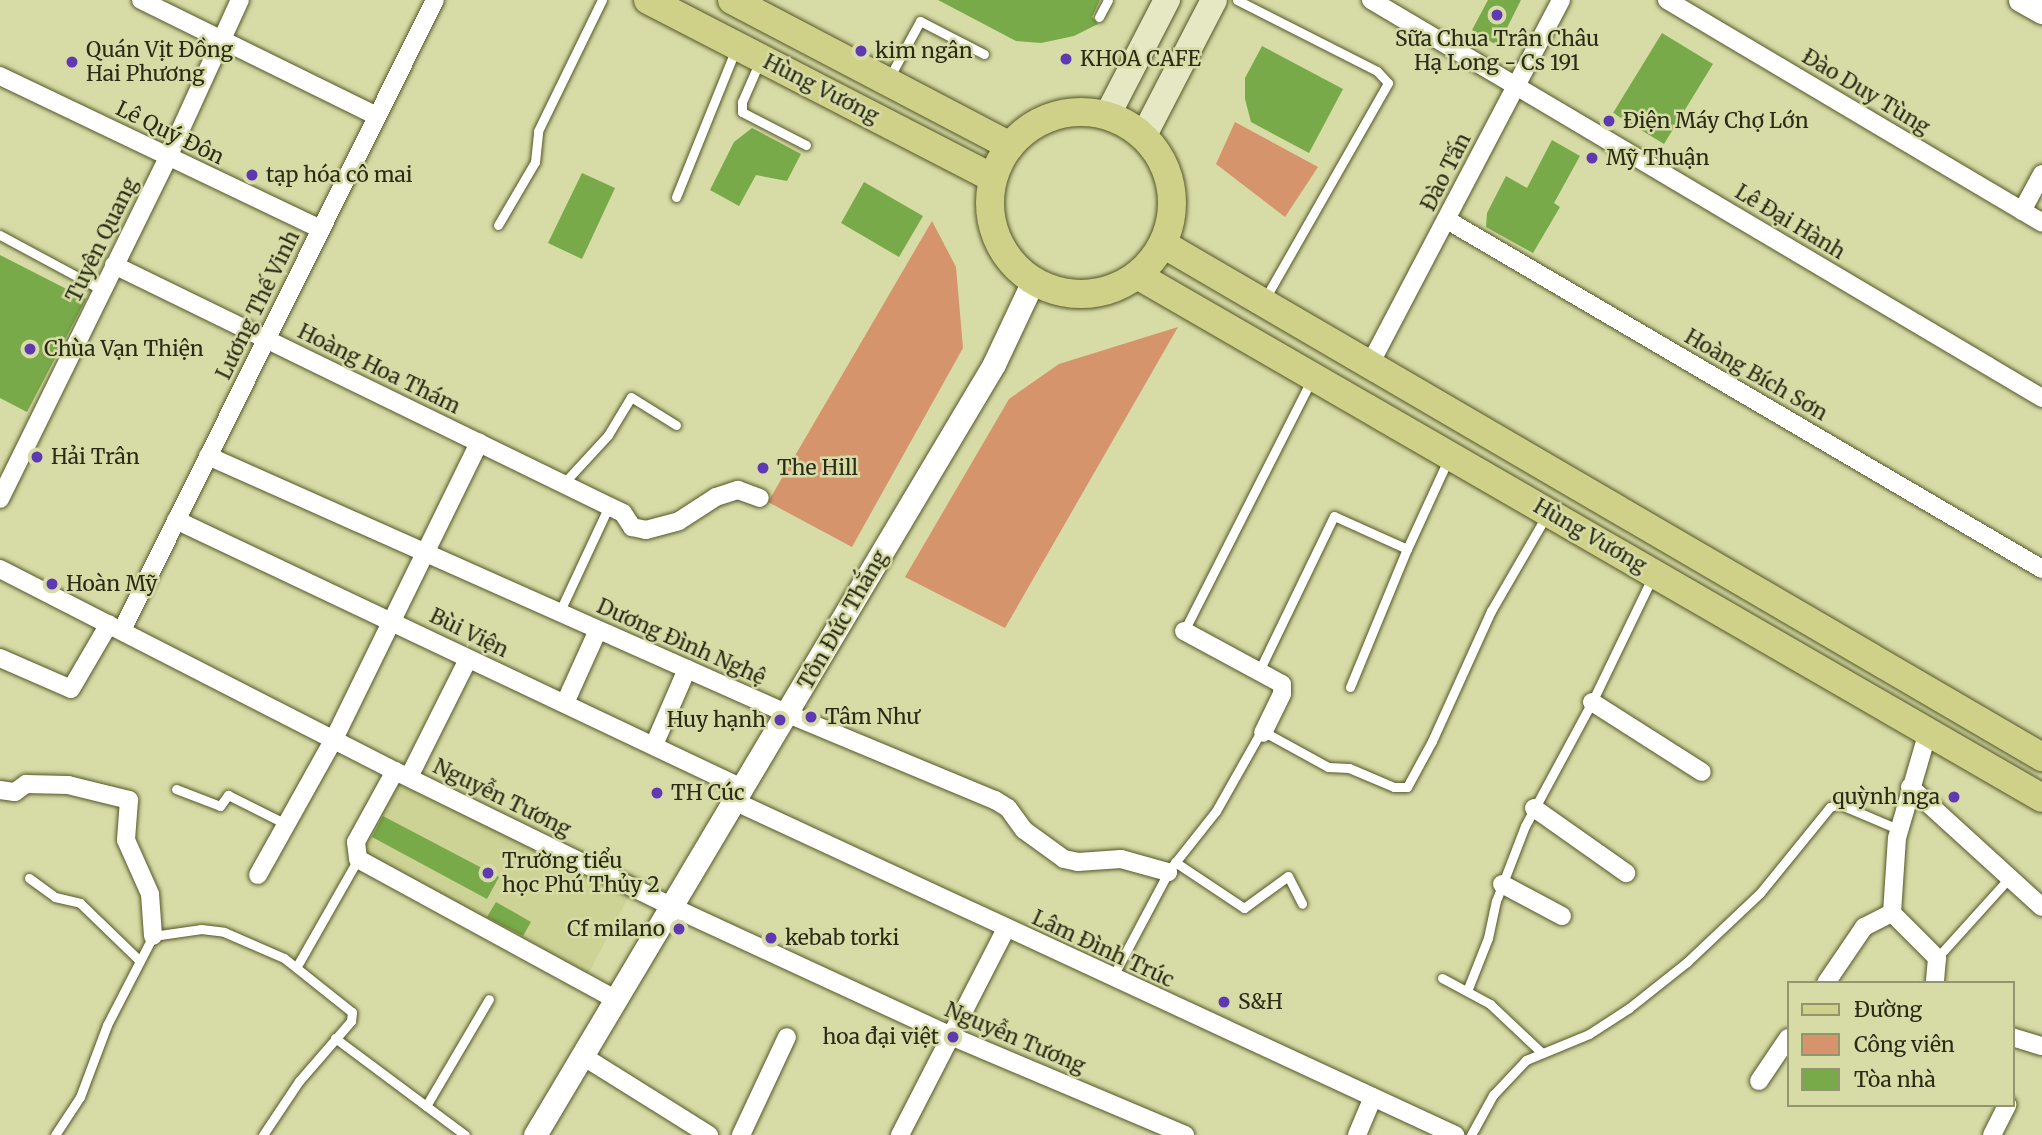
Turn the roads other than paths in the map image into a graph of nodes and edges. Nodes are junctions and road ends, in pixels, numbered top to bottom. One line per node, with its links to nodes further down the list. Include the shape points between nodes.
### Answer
1 (141, 0): 17 (street)
2 (240, 0): 17 (street, Tuyên Quang)
3 (435, 0): 23 (street, Lương Thế Vinh)
4 (602, 0): 35 (lane, via 538,131 535,162)
5 (648, 0): 18 (main road, Hùng Vương)
6 (732, 0): 21 (main road, Hùng Vương)
7 (1108, 0): 16 (lane)
8 (1167, 0): 24 (main road)
9 (1214, 0): 25 (main road)
10 (1237, 0): 43 (lane, via 1377,71 1388,83)
11 (1371, 0): 22 (street, Lê Đại Hành)
12 (1561, 0): 22 (street, Đào Tấn)
13 (1667, 0): 32 (street, Đào Duy Tùng)
14 (2020, 0): 15 (street)
15 (2042, 12)
16 (1099, 17)
17 (221, 42): 23 (street); 28 (street, Tuyên Quang)
18 (749, 52): 26 (lane, via 742,112); 30 (main road, Hùng Vương); 31 (lane)
19 (984, 54): 21 (lane, via 920,21)
20 (0, 76): 28 (street, Lê Quý Đôn)
21 (887, 81): 27 (main road, Hùng Vương)
22 (1515, 86): 33 (street, Đào Tấn); 47 (street, Lê Đại Hành)
23 (377, 116): 36 (street, Lương Thế Vinh)
24 (1107, 116): 25 (main road); 27 (main road, via 1080,112 1054,116 1030,128)
25 (1143, 137): 38 (main road, via 1168,176 1171,222)
26 (806, 145)
27 (1010, 146): 30 (main road)
28 (168, 157): 36 (street, Lê Quý Đôn); 39 (street, Tuyên Quang)
29 (2042, 174): 32 (street)
30 (993, 178): 41 (main road, via 990,207 996,236 1011,261)
31 (676, 197)
32 (2022, 211): 34 (street, Đào Duy Tùng)
33 (1447, 220): 45 (street, Đào Tấn); 62 (street, Hoàng Bích Sơn)
34 (2042, 223)
35 (498, 225)
36 (321, 229): 44 (street, Lương Thế Vinh)
37 (0, 235): 42 (lane)
38 (1163, 244): 40 (main road); 43 (main road, Hùng Vương)
39 (114, 265): 42 (street, Tuyên Quang); 44 (street, Hoàng Hoa Thám)
40 (1138, 275): 41 (main road, via 1113,289 1086,295); 46 (main road, Hùng Vương)
41 (1033, 281): 76 (street, Tôn Đức Thắng, via 994,365)
42 (102, 290): 54 (street, Tuyên Quang)
43 (1264, 302): 45 (main road, Hùng Vương)
44 (266, 339): 49 (street, Hoàng Hoa Thám); 50 (street, Lương Thế Vinh)
45 (1370, 364): 58 (main road, Hùng Vương)
46 (1314, 377): 51 (main road, Hùng Vương); 68 (lane)
47 (2042, 398)
48 (676, 425): 52 (lane, via 631,397 608,435)
49 (479, 443): 52 (street, Hoàng Hoa Thám); 60 (street)
50 (208, 456): 57 (street, Lương Thế Vinh); 60 (street, Dương Đình Nghệ)
51 (1450, 456): 56 (main road, Hùng Vương); 59 (lane)
52 (563, 484): 55 (street, Hoàng Hoa Thám)
53 (760, 498): 55 (street, Hoàng Hoa Thám, via 738,490 716,497 678,521 646,530 632,527)
54 (0, 499)
55 (616, 509): 64 (lane)
56 (1549, 513): 63 (main road, Hùng Vương); 78 (lane, via 1491,611 1407,787 1328,766)
57 (176, 520): 65 (street, Bùi Viện); 66 (street, Lương Thế Vinh)
58 (1673, 540): 63 (main road); 81 (main road, Hùng Vương)
59 (1407, 549): 72 (lane, via 1334,516); 73 (lane)
60 (426, 555): 64 (street, Dương Đình Nghệ); 65 (street)
61 (0, 569): 66 (street, Nguyễn Tương)
62 (2042, 569)
63 (1655, 573): 74 (lane); 77 (main road, Hùng Vương)
64 (559, 613): 67 (street, Dương Đình Nghệ)
65 (392, 621): 70 (street, Bùi Viện); 79 (street)
66 (115, 627): 69 (street, Lương Thế Vinh, via 71,689); 79 (street, Nguyễn Tương)
67 (598, 630): 71 (street, Dương Đình Nghệ); 75 (street)
68 (1184, 631): 72 (street)
69 (0, 658)
70 (468, 659): 75 (street, Bùi Viện); 83 (street)
71 (687, 669): 76 (street, Dương Đình Nghệ); 80 (street)
72 (1259, 671): 78 (street, via 1284,688)
73 (1350, 687)
74 (1592, 702): 82 (street); 89 (lane)
75 (565, 704): 80 (street, Bùi Viện)
76 (788, 714): 87 (street, Tôn Đức Thắng); 93 (street, Dương Đình Nghệ, via 995,800 1008,808 1024,830 1064,859 1121,859)
77 (1928, 731): 84 (street); 88 (main road, Hùng Vương)
78 (1263, 733): 93 (lane, via 1216,811)
79 (334, 738): 83 (street, Nguyễn Tương); 90 (street)
80 (654, 745): 87 (street, Bùi Viện)
81 (2042, 757)
82 (1702, 772)
83 (402, 774): 92 (street, via 356,842); 100 (street, Nguyễn Tương)
84 (1910, 787): 91 (street); 96 (street)
85 (176, 789): 90 (lane, via 219,806 228,795)
86 (0, 790): 105 (street, via 15,792 26,784 68,785 129,800 126,840 150,894)
87 (738, 794): 100 (street, Tôn Đức Thắng); 104 (street, Lâm Đình Trúc)
88 (2042, 798)
89 (1534, 808): 94 (street); 98 (lane)
90 (286, 824): 95 (street)
91 (1900, 830): 102 (street); 122 (lane, via 1834,804 1760,893 1687,962 1589,1034)
92 (358, 859): 108 (lane); 115 (street)
93 (1171, 867): 99 (lane, via 1244,908 1288,876); 109 (lane)
94 (1626, 873)
95 (258, 875)
96 (2010, 877): 101 (street); 106 (lane)
97 (30, 878): 107 (lane, via 55,897 80,903)
98 (1502, 884): 103 (street); 113 (lane)
99 (1302, 904)
100 (670, 906): 115 (street, Tôn Đức Thắng); 117 (street, Nguyễn Tương)
101 (2042, 907)
102 (1892, 913): 106 (street); 111 (street, via 1864,927)
103 (1562, 916)
104 (1006, 929): 109 (street, Lâm Đình Trúc); 117 (street)
105 (153, 936): 107 (lane); 108 (lane, via 213,930)
106 (1937, 958): 112 (street)
107 (140, 961): 128 (lane, via 107,1025 80,1097)
108 (297, 966): 118 (lane, via 352,1012 351,1021)
109 (1112, 978): 125 (street, Lâm Đình Trúc)
110 (1442, 978): 113 (lane)
111 (1827, 981)
112 (1935, 981)
113 (1467, 991): 122 (lane, via 1490,1004)
114 (489, 999): 126 (lane)
115 (615, 999): 123 (street, Tôn Đức Thắng)
116 (787, 1037): 133 (street)
117 (953, 1037): 134 (street); 135 (street, Nguyễn Tương)
118 (335, 1038): 126 (lane); 129 (lane)
119 (2014, 1038): 121 (street)
120 (1786, 1041): 124 (street)
121 (2042, 1046)
122 (1542, 1053): 138 (lane, via 1526,1059 1509,1075)
123 (581, 1055): 131 (street, Tôn Đức Thắng); 132 (street)
124 (1759, 1081)
125 (1373, 1097): 136 (street); 137 (street, Lâm Đình Trúc)
126 (426, 1105): 130 (lane)
127 (2006, 1107): 139 (street)
128 (55, 1135)
129 (263, 1135)
130 (465, 1135)
131 (534, 1135)
132 (709, 1135)
133 (741, 1135)
134 (900, 1135)
135 (1185, 1135)
136 (1357, 1135)
137 (1455, 1135)
138 (1471, 1135)
139 (1992, 1135)

